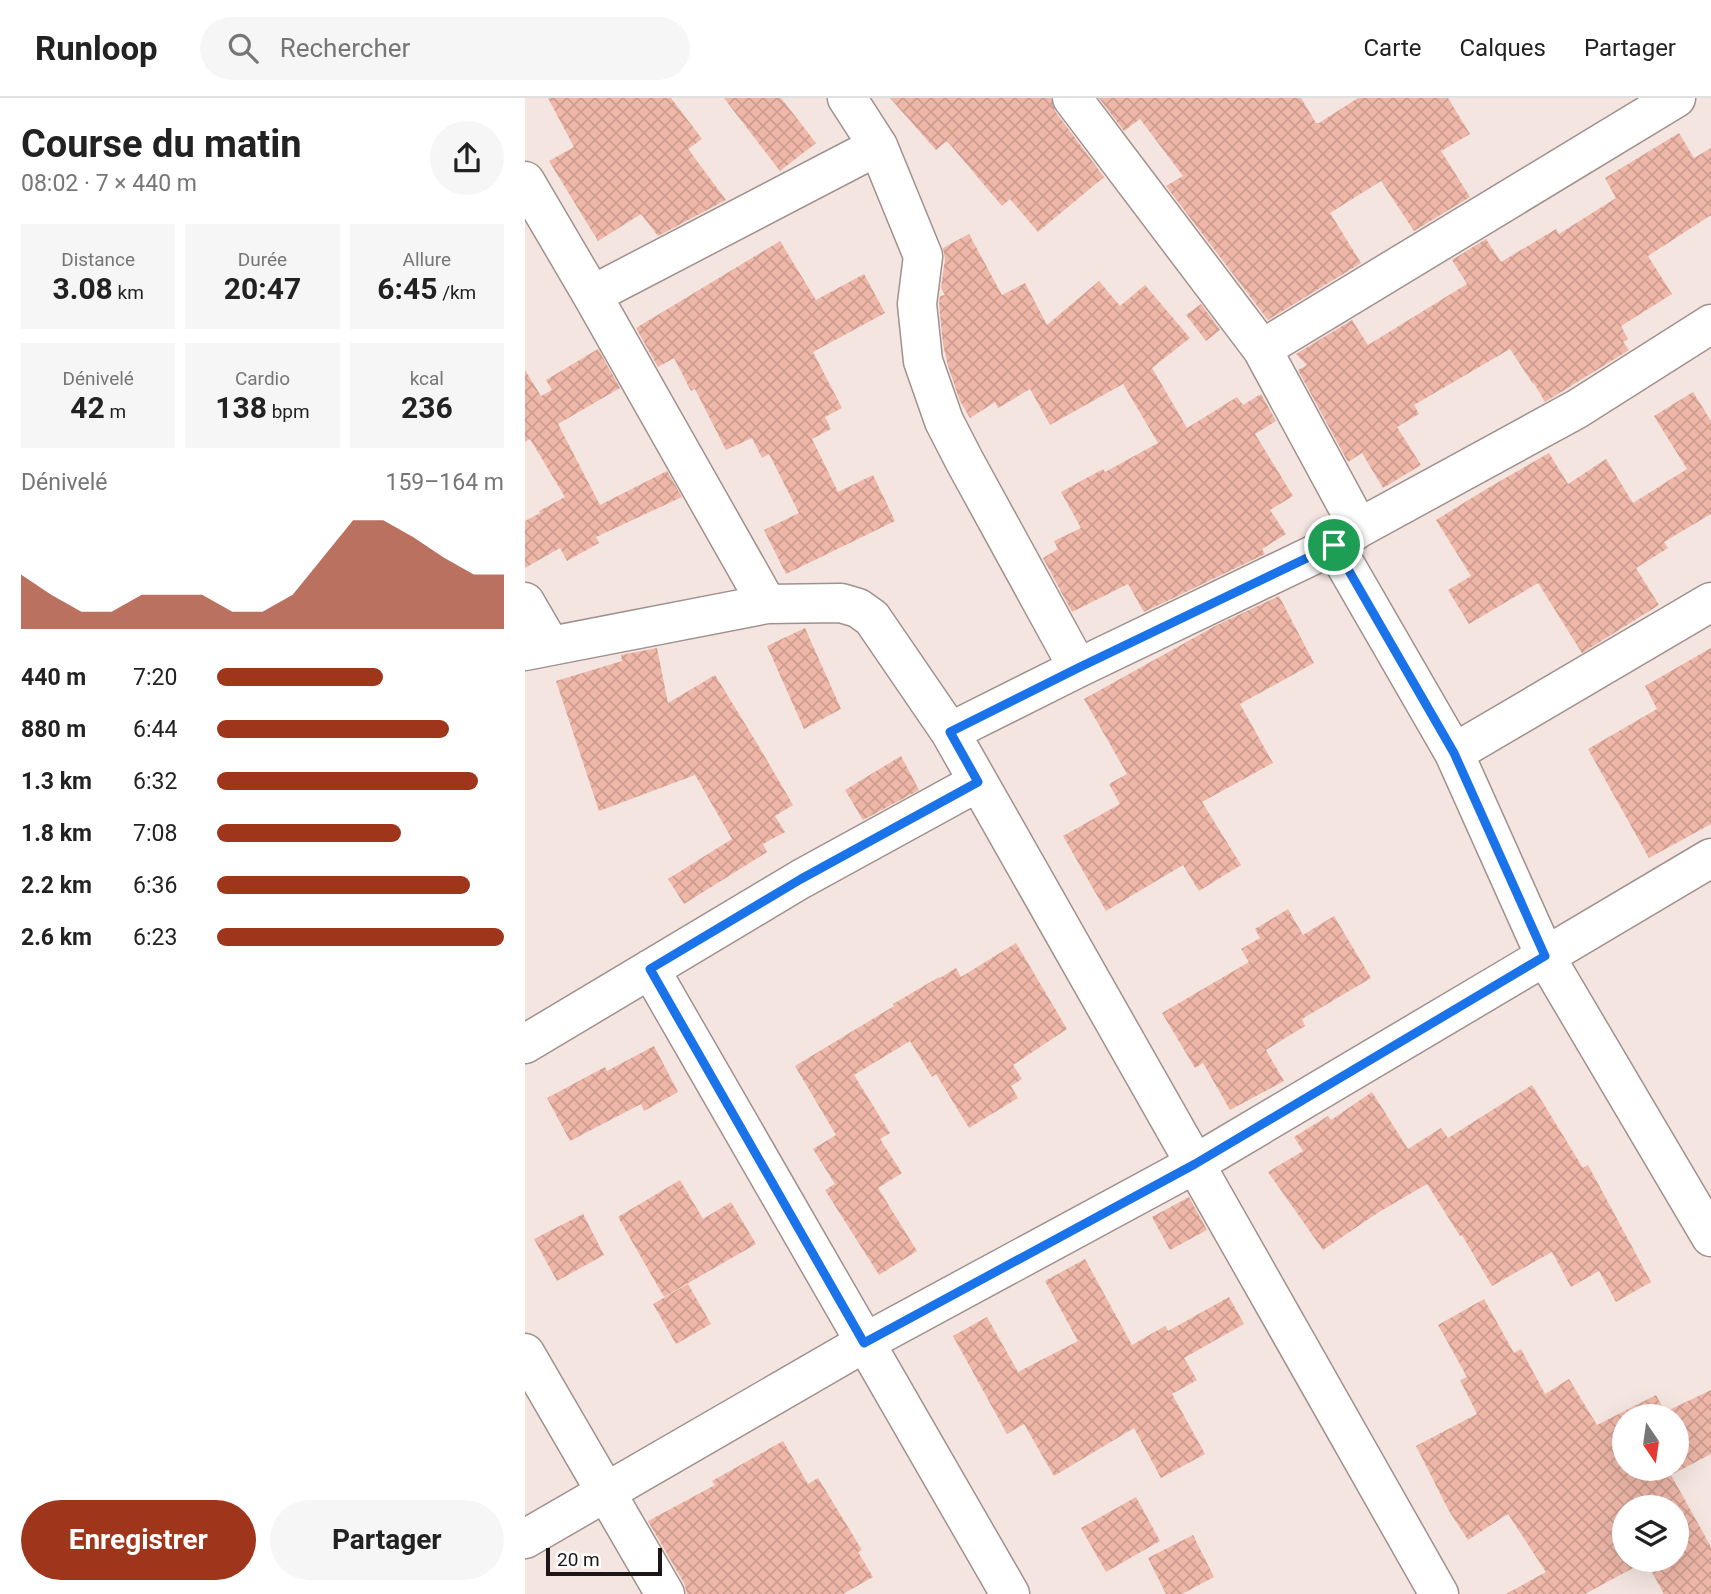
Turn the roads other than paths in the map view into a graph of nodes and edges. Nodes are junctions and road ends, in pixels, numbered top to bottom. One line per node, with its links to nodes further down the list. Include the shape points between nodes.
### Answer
1 (847, 98): 4 (street)
2 (1072, 98): 8 (street)
3 (1676, 98): 8 (street)
4 (878, 146): 6 (street); 14 (street, via 923,256 917,304 923,361 944,421)
5 (525, 181): 6 (street)
6 (592, 295): 12 (street)
7 (1711, 324): 9 (street, via 1577,409)
8 (1262, 349): 9 (street)
9 (1346, 537): 14 (street); 16 (street)
10 (525, 602): 13 (street)
11 (1711, 602): 16 (street)
12 (767, 604): 13 (street); 15 (street, via 841,603 858,608 872,618)
13 (537, 648)
14 (1078, 668): 15 (street)
15 (950, 732): 17 (street)
16 (1454, 753): 19 (street)
17 (978, 782): 20 (street); 22 (street)
18 (1711, 858): 19 (street)
19 (1545, 956): 22 (street); 23 (street)
20 (650, 969): 21 (street); 24 (street)
21 (525, 1044)
22 (1195, 1164): 24 (street); 30 (street)
23 (1707, 1219)
24 (864, 1343): 26 (street); 29 (street)
25 (525, 1353): 26 (street)
26 (606, 1493): 27 (street); 28 (street)
27 (525, 1539)
28 (666, 1594)
29 (1010, 1594)
30 (1439, 1594)

